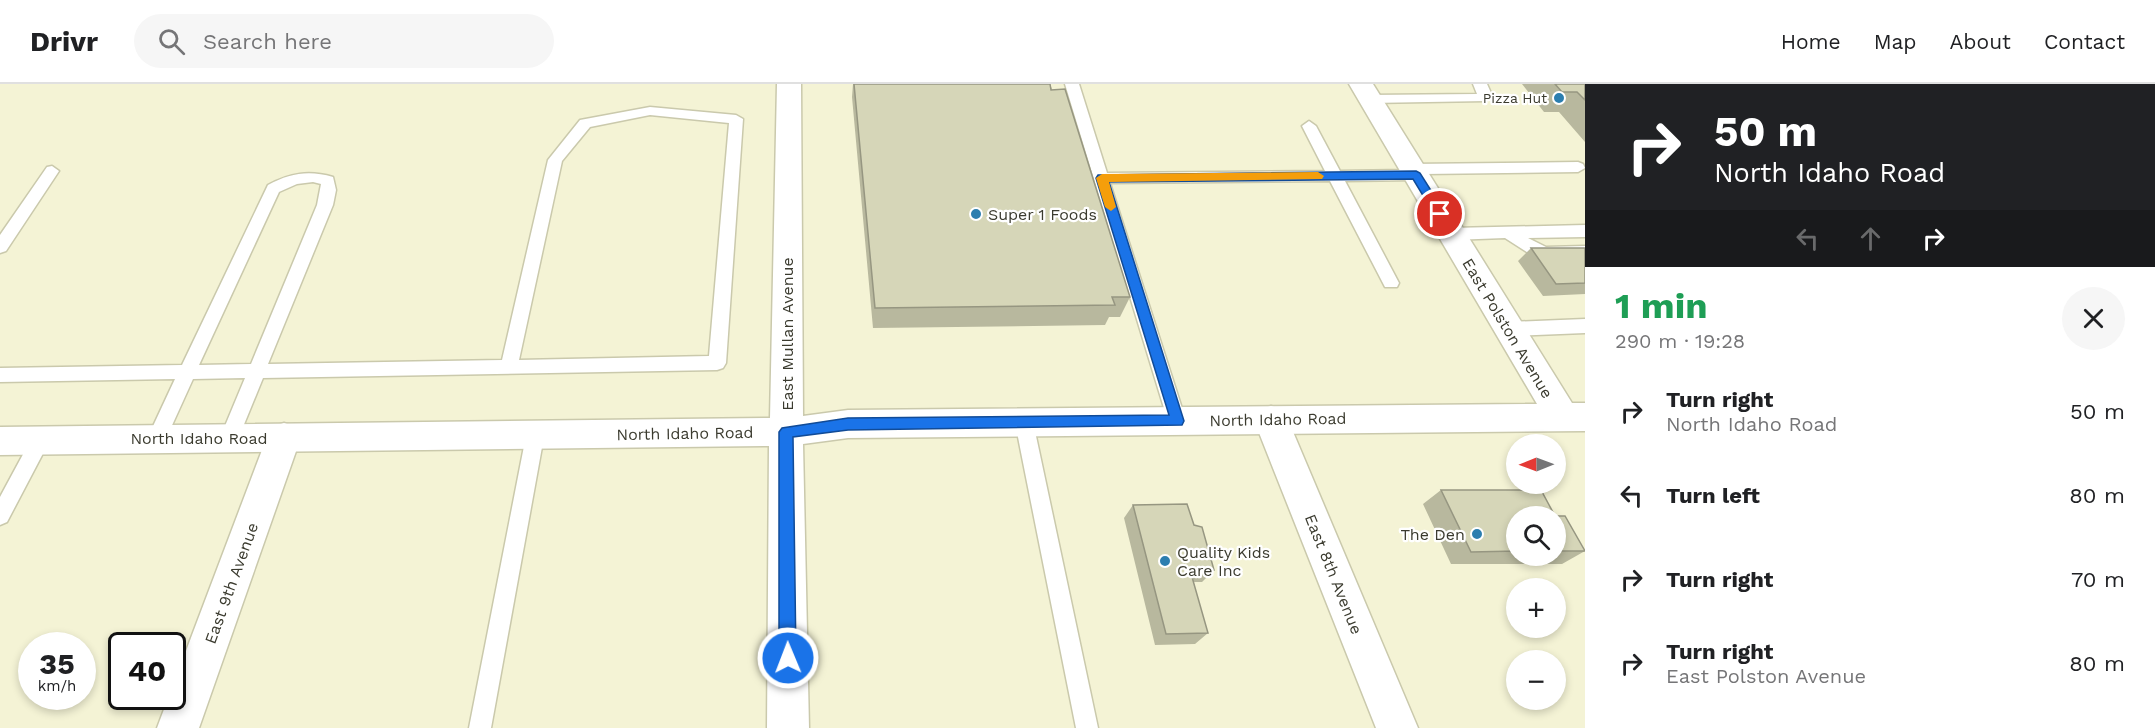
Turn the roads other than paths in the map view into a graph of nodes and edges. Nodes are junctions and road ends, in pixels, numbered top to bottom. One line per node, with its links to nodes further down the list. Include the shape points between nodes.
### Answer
1 (789, 84): 27 (main road, East Mullan Avenue)
2 (1072, 84): 10 (lane)
3 (1480, 84): 4 (lane, via 1484,93 1481,98)
4 (1365, 91): 8 (main road, East Polston Avenue)
5 (1309, 126): 9 (lane)
6 (1578, 167): 8 (lane)
7 (52, 171): 14 (lane)
8 (1414, 172): 9 (lane); 13 (main road, East Polston Avenue)
9 (1336, 176): 10 (lane); 16 (lane)
10 (1102, 178): 25 (lane)
11 (1585, 231): 12 (lane)
12 (1507, 233): 13 (lane); 15 (lane, via 1546,253)
13 (1452, 234): 18 (main road, East Polston Avenue)
14 (0, 247)
15 (1585, 252)
16 (1391, 282)
17 (1585, 326): 18 (lane)
18 (1509, 328): 23 (main road, East Polston Avenue)
19 (509, 367): 19 (lane, via 717,363 736,119 650,111 585,123 555,160); 20 (lane)
20 (257, 371): 21 (lane); 21 (lane, via 325,205 328,181 318,177 287,180 273,189); 31 (lane)
21 (187, 372): 22 (lane); 29 (lane)
22 (0, 375)
23 (1578, 419): 24 (main road, North Idaho Road)
24 (1271, 420): 25 (main road, North Idaho Road); 39 (main road, East 8th Avenue)
25 (1177, 421): 26 (main road, North Idaho Road)
26 (1024, 422): 27 (main road, North Idaho Road, via 848,424); 38 (lane)
27 (786, 432): 28 (main road, North Idaho Road); 37 (main road, East Mullan Avenue)
28 (536, 436): 30 (main road, North Idaho Road); 36 (lane)
29 (157, 437): 31 (main road, North Idaho Road); 32 (main road, North Idaho Road)
30 (284, 437): 31 (main road, North Idaho Road); 35 (main road, East 9th Avenue)
31 (230, 438)
32 (41, 440): 33 (main road, North Idaho Road); 34 (lane)
33 (0, 441)
34 (0, 516)
35 (178, 728)
36 (480, 728)
37 (788, 728)
38 (1087, 728)
39 (1397, 728)

